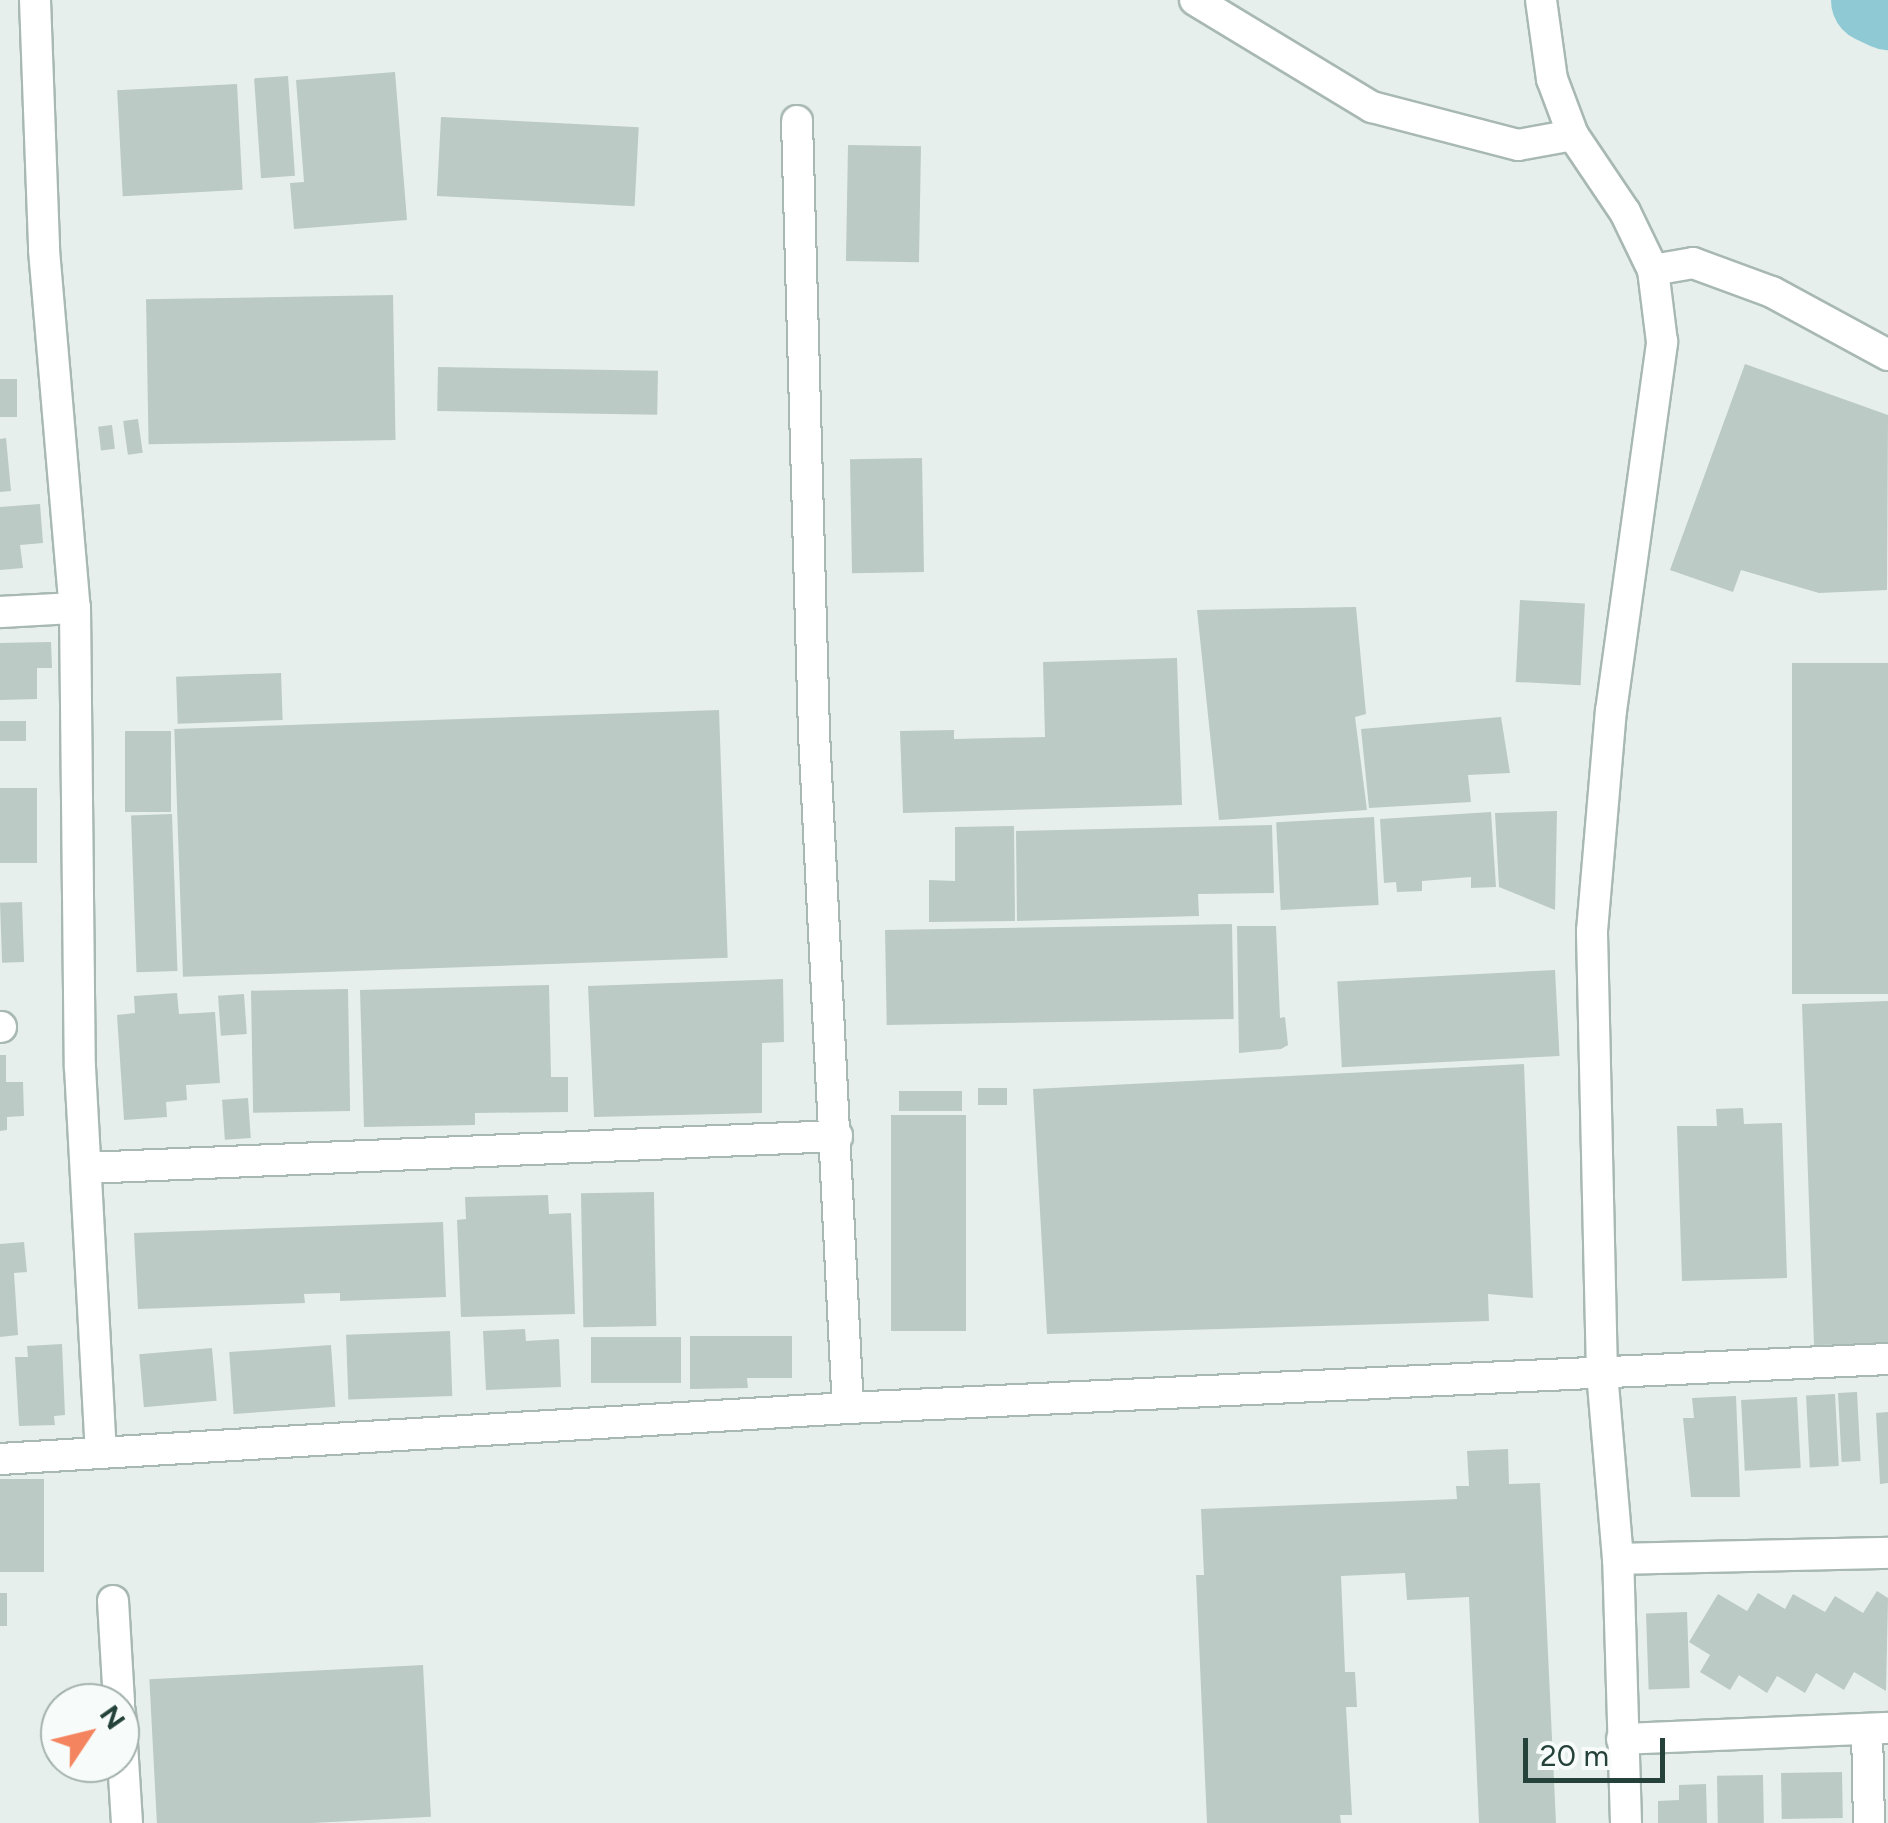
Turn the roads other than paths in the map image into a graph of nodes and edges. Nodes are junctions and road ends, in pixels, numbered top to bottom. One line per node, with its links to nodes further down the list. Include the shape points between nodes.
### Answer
1 (35, 0): 8 (street, via 44,250)
2 (1195, 0): 5 (street, via 1372,107 1518,145)
3 (1541, 0): 5 (street, via 1552,79)
4 (798, 121): 10 (street, via 814,733)
5 (1573, 135): 6 (street, via 1626,212)
6 (1653, 270): 7 (street, via 1693,263 1772,292); 13 (street, via 1662,342 1592,932)
7 (1888, 355)
8 (75, 608): 9 (street); 11 (street)
9 (0, 612)
10 (837, 1136): 11 (street); 14 (street)
11 (86, 1168): 15 (street)
12 (1888, 1359): 13 (street)
13 (1602, 1374): 14 (street); 18 (street)
14 (848, 1408): 15 (street)
15 (101, 1449): 16 (street)
16 (0, 1460)
17 (1888, 1553): 18 (street)
18 (1618, 1559): 22 (street)
19 (114, 1602): 20 (street)
20 (119, 1683)
21 (1877, 1728): 22 (street); 26 (street)
22 (1622, 1739): 25 (street)
23 (124, 1783): 24 (street)
24 (127, 1823)
25 (1626, 1823)
26 (1869, 1823)

